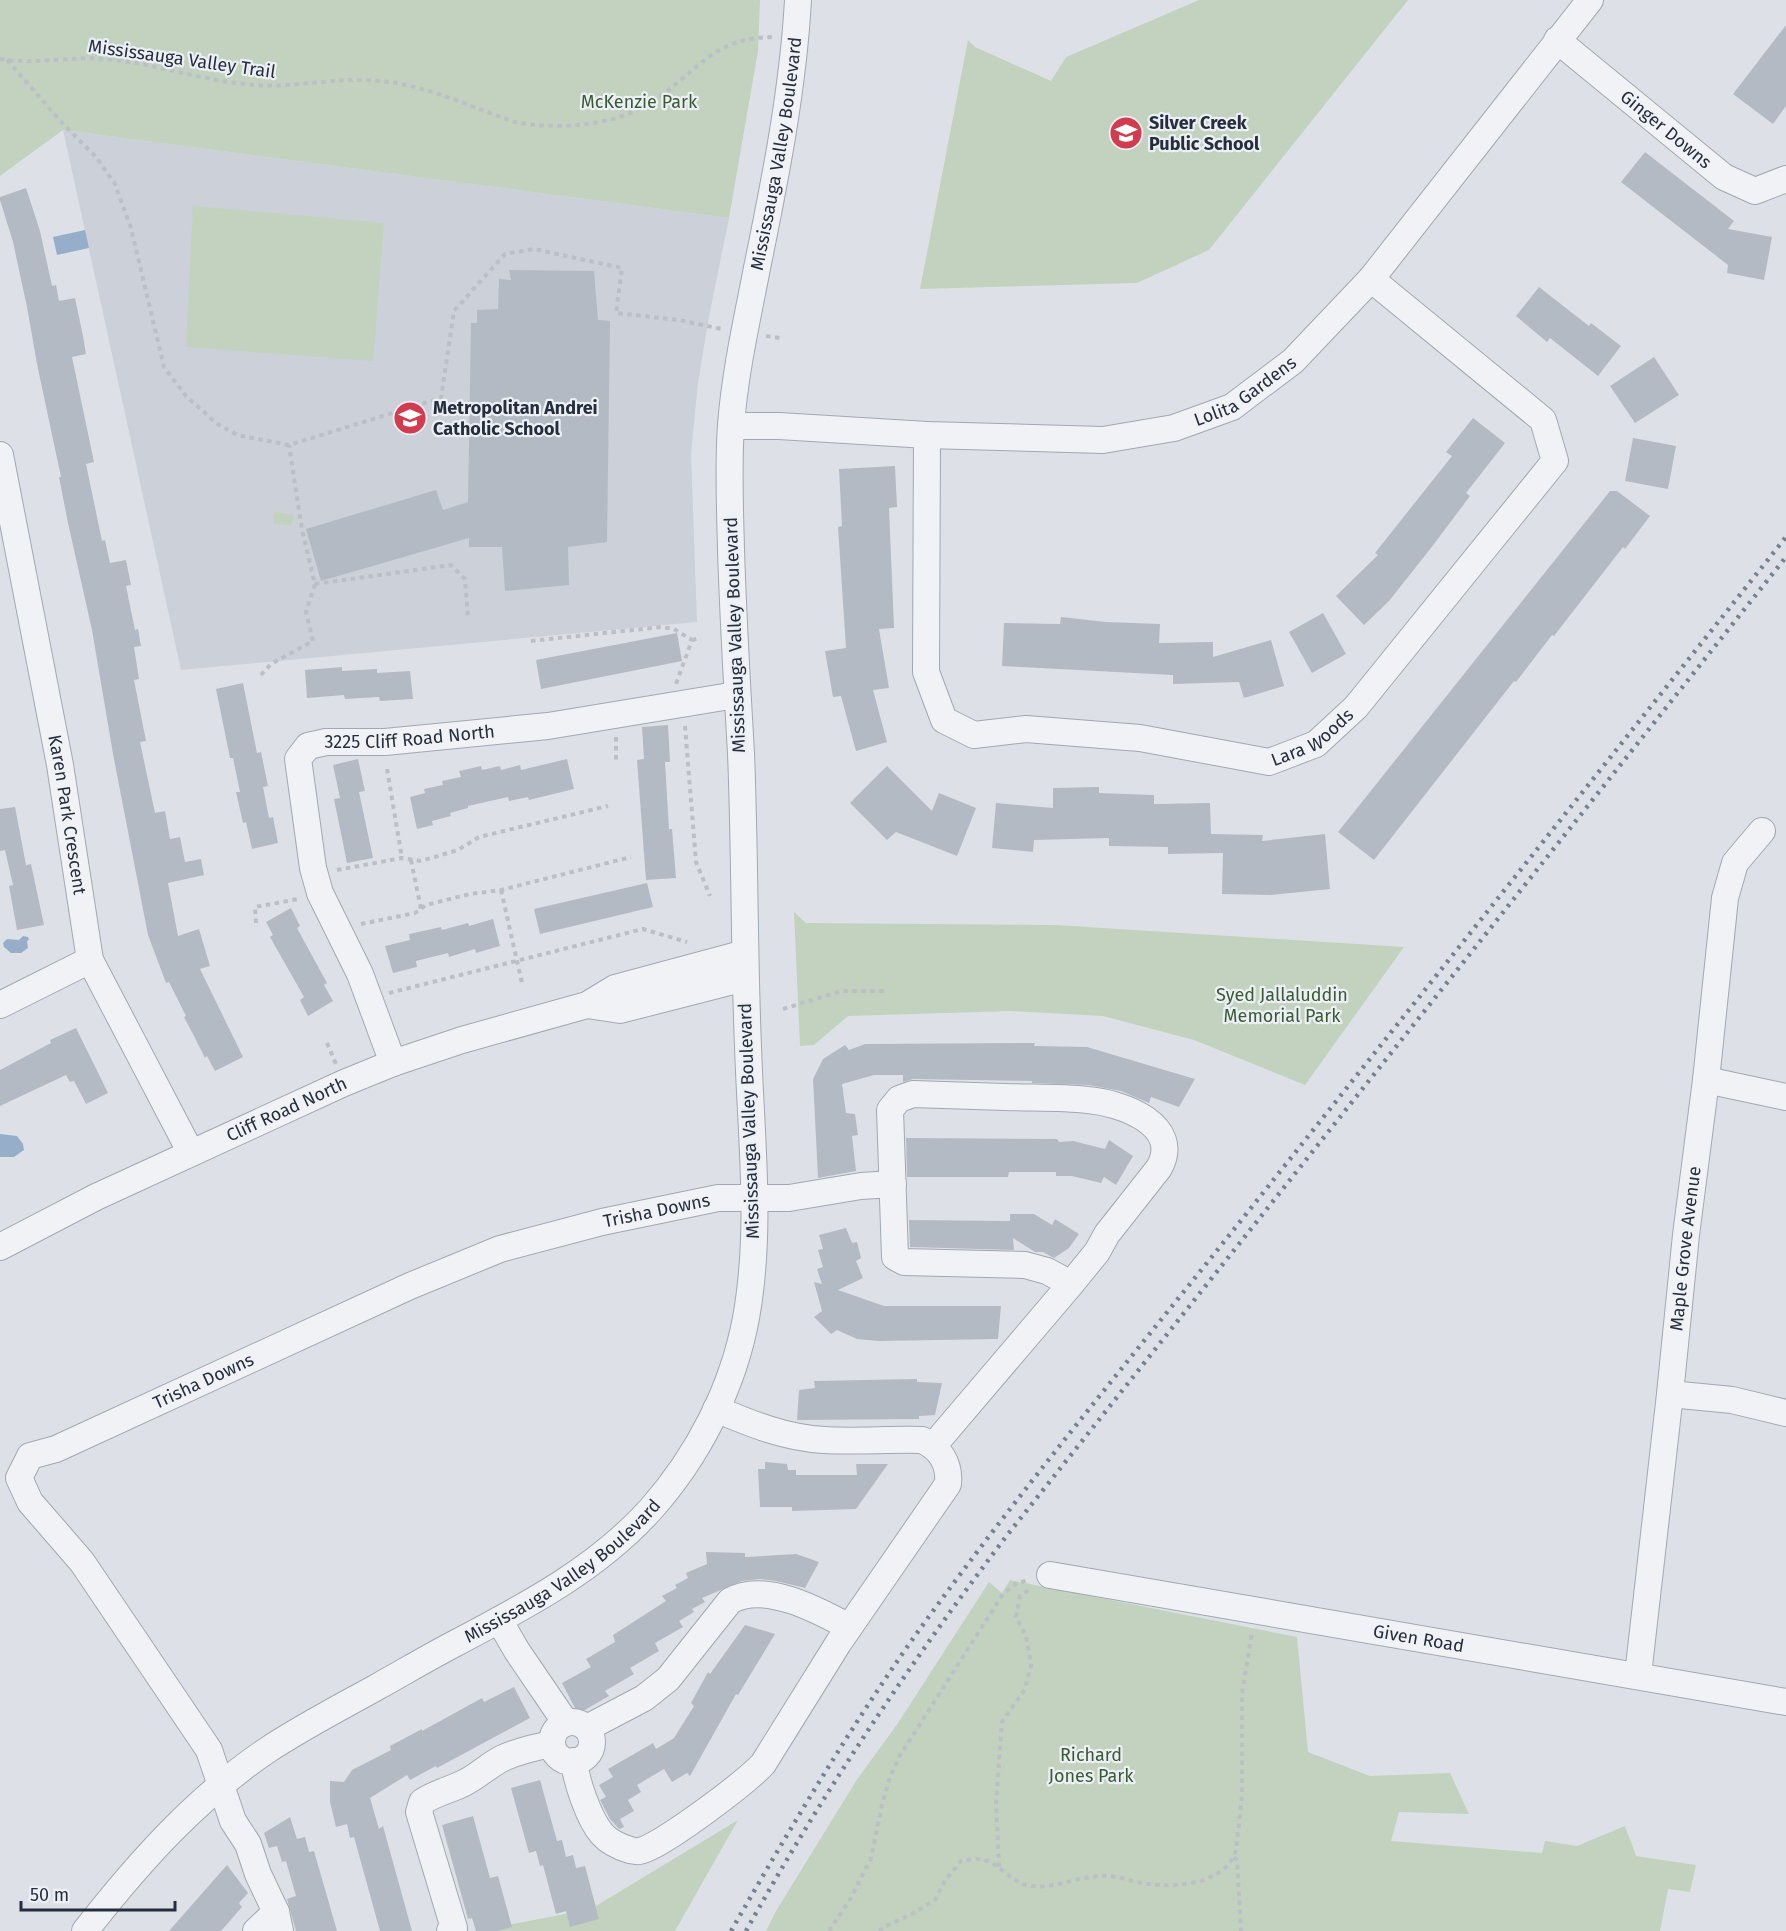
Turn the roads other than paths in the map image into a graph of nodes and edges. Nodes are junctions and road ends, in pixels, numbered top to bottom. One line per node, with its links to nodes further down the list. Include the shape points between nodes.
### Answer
1 (798, 0): 6 (street, Mississauga Valley Boulevard, via 783,132)
2 (1590, 0): 3 (street, Lolita Gardens)
3 (1557, 40): 4 (street, Ginger Downs, via 1724,177 1755,191); 5 (street, Lolita Gardens)
4 (1786, 178)
5 (1371, 279): 7 (street, Lolita Gardens, via 1293,361 1232,407 1174,428 1102,440); 7 (street, Lara Woods, via 1543,420 1555,461 1356,707 1316,744 1269,762 1140,738 1026,729 974,735 944,720 926,672)
6 (731, 426): 7 (street, Lolita Gardens); 9 (street, Mississauga Valley Boulevard)
7 (927, 435)
8 (0, 455): 12 (street, Karen Park Crescent, via 60,765)
9 (736, 695): 11 (street, Mississauga Valley Boulevard); 16 (street, 3225 Cliff Road North, via 548,726 308,746 298,759 313,868 320,893 360,974)
10 (1762, 831): 17 (street, Maple Grove Avenue, via 1735,863 1725,898)
11 (745, 953): 13 (street, Mississauga Valley Boulevard); 15 (street, Cliff Road North, via 615,988)
12 (90, 960): 14 (street); 19 (street, Karen Park Crescent)
13 (745, 978): 15 (street, Cliff Road North, via 620,1010); 21 (street, Mississauga Valley Boulevard)
14 (0, 1005)
15 (587, 1005): 16 (street, Cliff Road North)
16 (393, 1063): 19 (street, Cliff Road North)
17 (1706, 1080): 18 (street); 24 (street, Maple Grove Avenue)
18 (1786, 1097)
19 (191, 1153): 22 (street, Cliff Road North)
20 (893, 1184): 21 (street); 23 (street, via 895,1257 904,1262 1025,1264); 23 (street, via 890,1110 899,1099 914,1094 1090,1100 1121,1107 1148,1120 1166,1146 1164,1158)
21 (754, 1200): 25 (street, Mississauga Valley Boulevard, via 752,1273 745,1322 731,1374); 35 (street, Trisha Downs, via 718,1198 602,1222 500,1249 410,1286 56,1449 30,1456 19,1478 30,1502 88,1572 209,1750)
22 (0, 1248)
23 (1071, 1284): 27 (street)
24 (1670, 1394): 26 (street, via 1732,1400); 31 (street, Maple Grove Avenue)
25 (716, 1409): 27 (street, via 784,1434 823,1440 922,1440); 29 (street, Mississauga Valley Boulevard, via 692,1454 652,1508 611,1548 556,1588)
26 (1786, 1413)
27 (934, 1445): 30 (street, via 946,1463 948,1484)
28 (1050, 1575): 31 (street, Given Road)
29 (499, 1620): 33 (street); 35 (street, Mississauga Valley Boulevard, via 327,1714)
30 (849, 1627): 33 (street, via 813,1607 750,1593 740,1595 730,1601 668,1679 644,1698); 34 (street, via 763,1764 749,1779 664,1840 638,1852 621,1848 602,1834 591,1815)
31 (1638, 1676): 32 (street, Given Road)
32 (1786, 1702)
33 (568, 1732): 34 (street, via 557,1756); 34 (street, via 592,1740 589,1752 580,1761); 39 (street, via 501,1759 476,1777 422,1802 419,1812 454,1928)
34 (574, 1761)
35 (221, 1783): 36 (street, via 233,1821 248,1844); 37 (street, Mississauga Valley Boulevard, via 125,1880)
36 (278, 1922): 38 (street)
37 (85, 1931)
38 (256, 1931)
39 (450, 1931)

